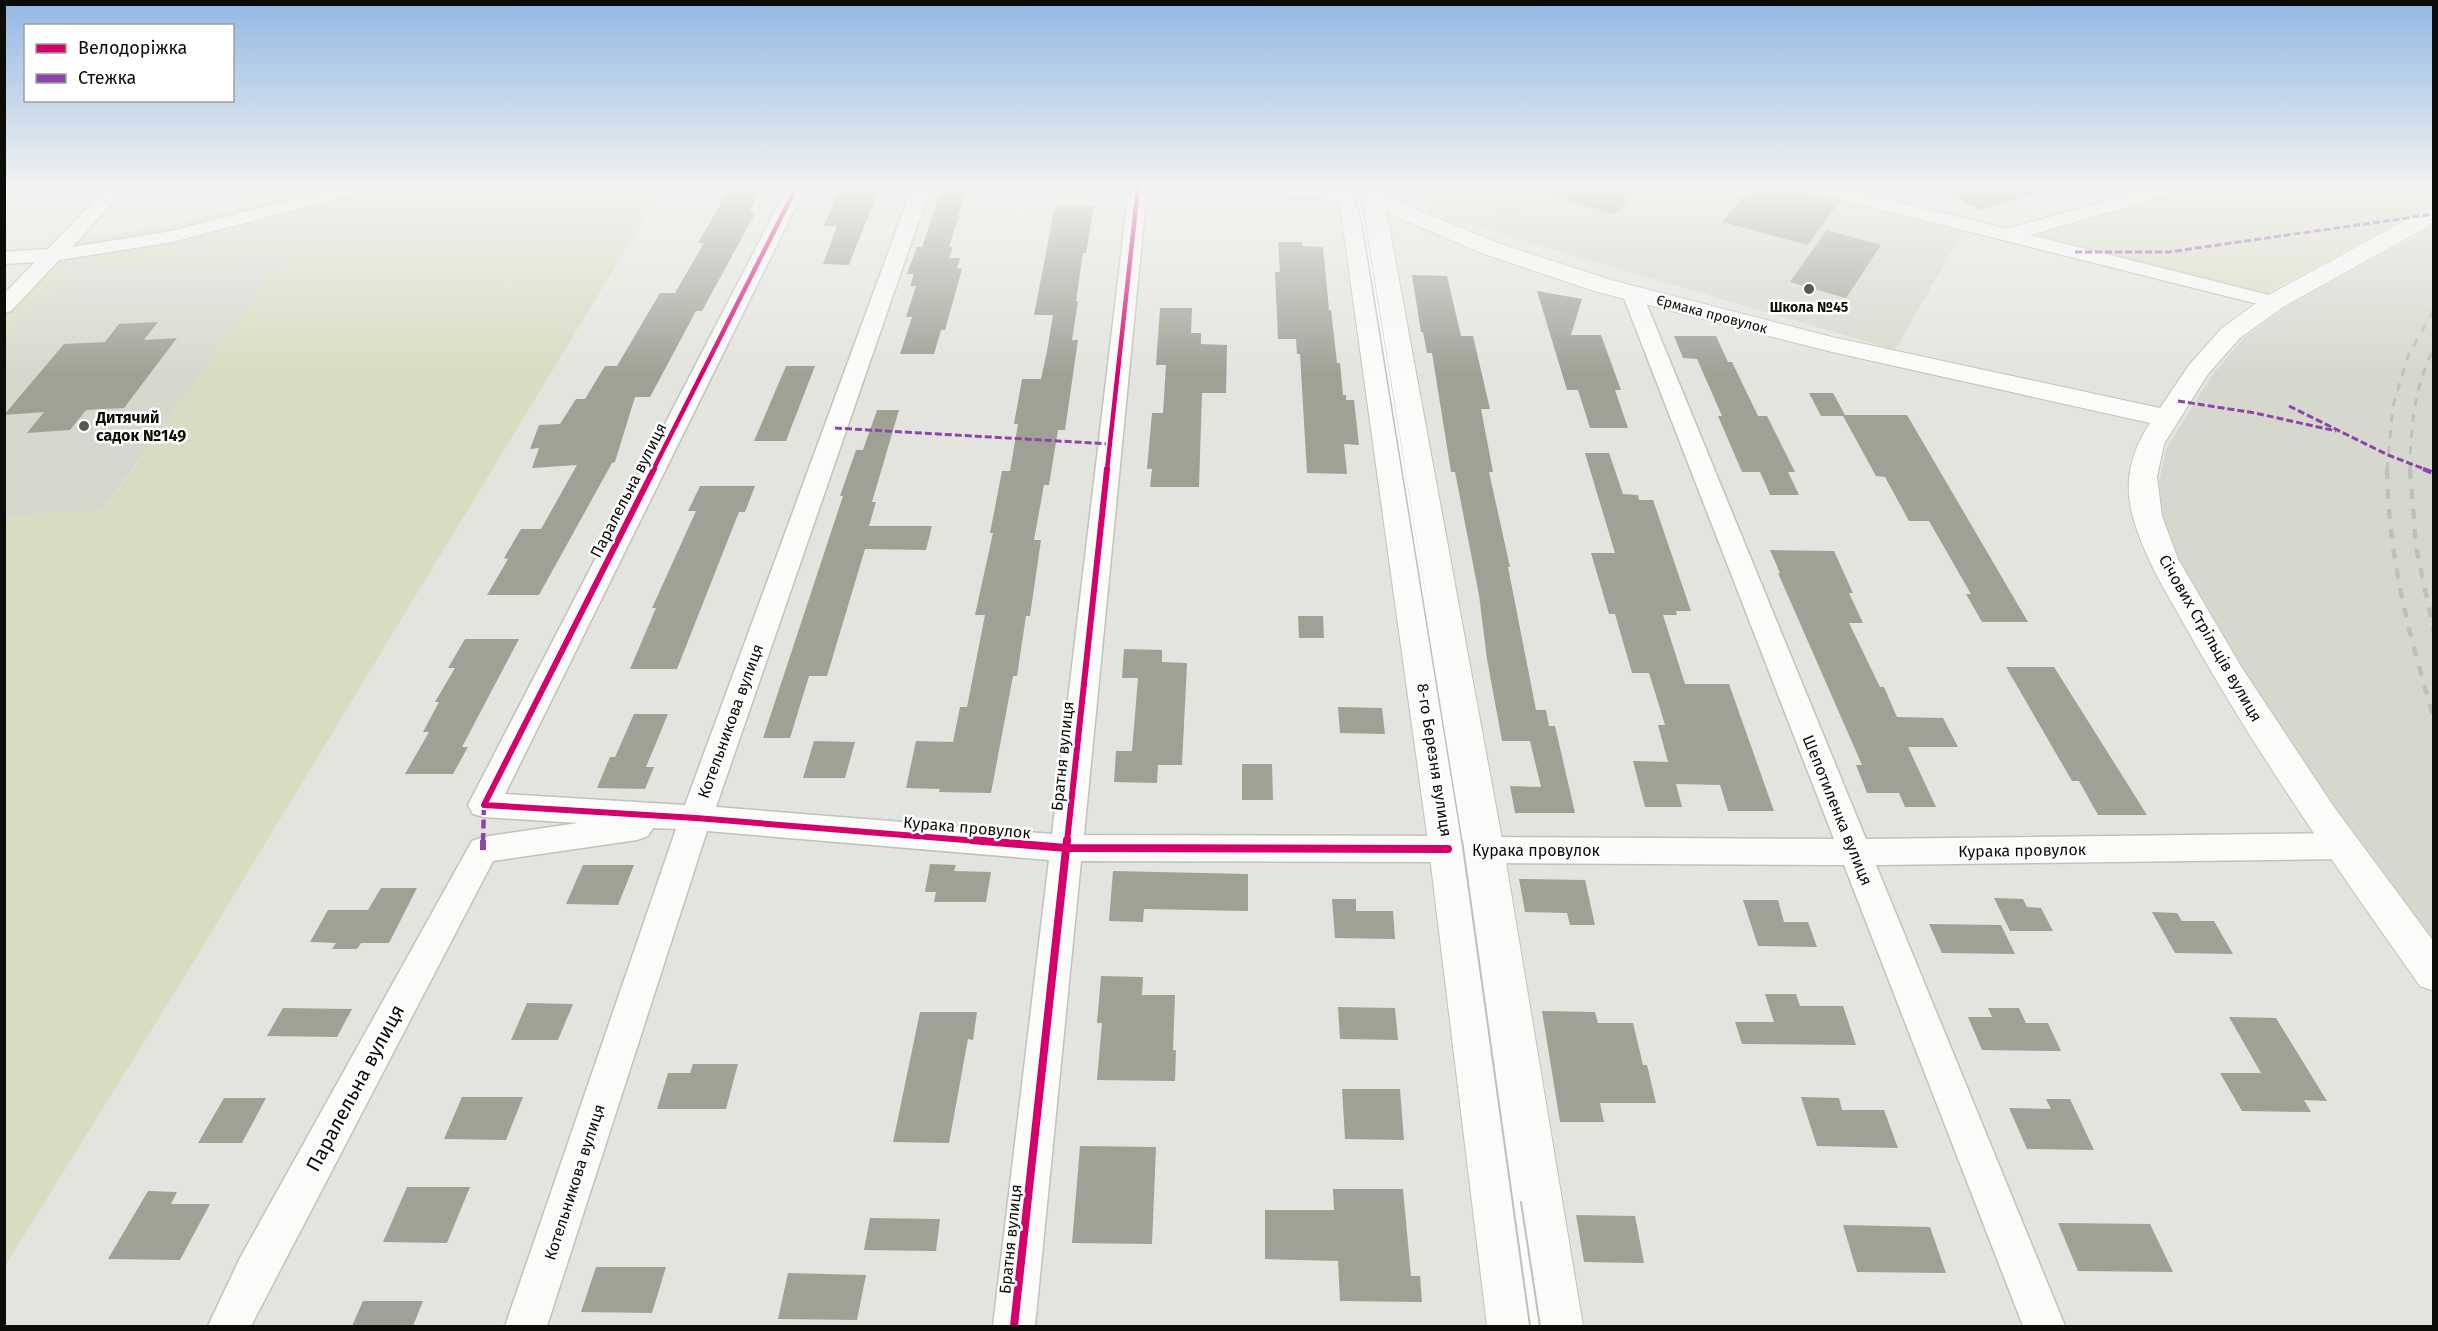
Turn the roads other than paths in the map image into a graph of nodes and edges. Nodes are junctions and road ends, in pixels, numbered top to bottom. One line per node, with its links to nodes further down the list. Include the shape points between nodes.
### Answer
1 (59, 250): 10 (street)
2 (92, 250): 10 (street)
3 (765, 250): 16 (street, Паралельна вулиця)
4 (899, 250): 17 (street, Котельникова вулиця)
5 (1131, 250): 19 (street, Братня вулиця)
6 (1368, 250): 20 (street, 8-го Березня вулиця)
7 (1497, 250): 12 (street, Єрмака провулок)
8 (2068, 250): 13 (street)
9 (2368, 250): 13 (street, Січових Стрільців вулиця)
10 (54, 255): 11 (street); 14 (street)
11 (4, 258)
12 (1632, 293): 15 (street, Єрмака провулок, via 1951,373); 22 (street, Шепотиленка вулиця)
13 (2274, 302): 15 (street, Січових Стрільців вулиця, via 2231,333 2198,370)
14 (4, 307)
15 (2167, 418): 18 (street, Січових Стрільців вулиця, via 2150,444 2143,477 2147,516 2163,559 2230,676)
16 (484, 806): 17 (street, Курака провулок)
17 (696, 818): 19 (street, Курака провулок); 21 (street, Курака провулок); 25 (street, Котельникова вулиця)
18 (2342, 846): 22 (street, Курака провулок); 23 (street, Січових Стрільців вулиця)
19 (1066, 848): 20 (street, Курака провулок); 26 (street, Братня вулиця)
20 (1466, 849): 22 (street, Курака провулок); 27 (street, 8-го Березня вулиця); 28 (street, 8-го Березня вулиця)
21 (483, 850): 24 (street, Паралельна вулиця)
22 (1855, 852): 29 (street, Шепотиленка вулиця)
23 (2433, 974)
24 (229, 1326)
25 (526, 1326)
26 (1014, 1326)
27 (1512, 1326)
28 (1559, 1326)
29 (2044, 1326)

